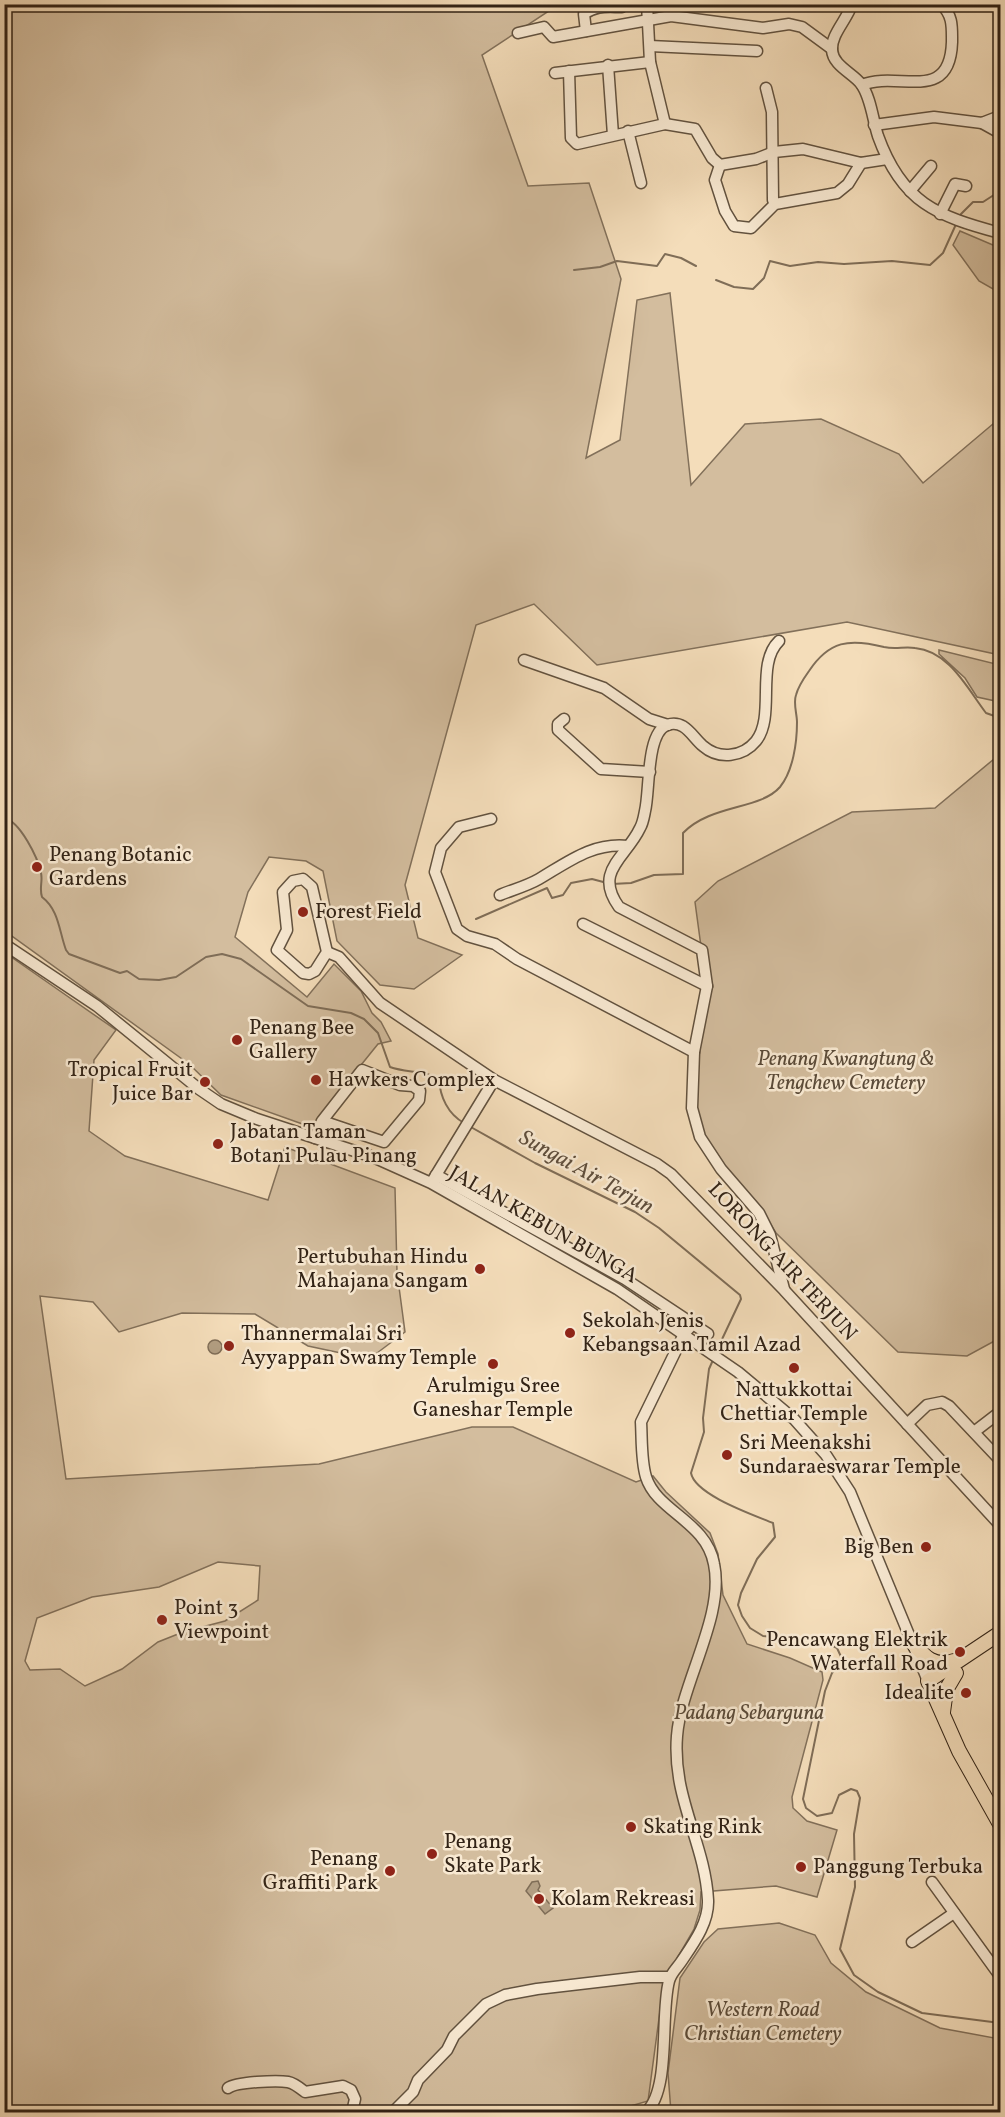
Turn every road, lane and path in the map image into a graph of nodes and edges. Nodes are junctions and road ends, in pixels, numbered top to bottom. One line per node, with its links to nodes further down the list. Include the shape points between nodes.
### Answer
1 (647, 4): 5 (street)
2 (852, 4): 9 (street, via 834,37)
3 (622, 7): 6 (street, via 591,9 584,14)
4 (947, 7): 15 (street, via 952,21 951,54 939,76 927,81)
5 (649, 21): 6 (street); 8 (street); 9 (street, via 671,16 763,28 789,24 802,27)
6 (586, 31): 7 (street, via 553,37 540,27)
7 (519, 33)
8 (650, 46): 10 (street); 11 (street)
9 (832, 50): 15 (street, via 834,59)
10 (757, 51)
11 (650, 62): 12 (street); 19 (street)
12 (609, 65): 13 (street); 23 (street)
13 (569, 71): 14 (street); 23 (street, via 572,141 580,144)
14 (555, 73)
15 (862, 85): 20 (street)
16 (766, 88): 24 (street)
17 (1000, 116): 18 (street)
18 (982, 123): 20 (street, via 934,117); 22 (street)
19 (665, 124): 21 (street); 27 (street, via 695,129)
20 (874, 124): 25 (street)
21 (628, 131): 23 (street); 29 (street)
22 (1000, 133)
23 (613, 135)
24 (774, 152): 26 (street, via 803,148); 27 (street); 32 (street)
25 (886, 159): 26 (street); 31 (street)
26 (861, 163): 32 (street, via 837,193)
27 (720, 165): 32 (street, via 715,180 734,226 751,228)
28 (931, 166): 31 (street)
29 (641, 183)
30 (966, 186): 33 (street, via 955,184)
31 (910, 191): 33 (street, via 927,207)
32 (775, 204)
33 (945, 216): 34 (street)
34 (1000, 233)
35 (779, 641): 39 (street, via 772,650 764,727 746,750 731,755 714,753 688,729)
36 (524, 660): 38 (street, via 604,688)
37 (564, 719): 41 (street, via 558,730 601,770)
38 (649, 719): 39 (street); 40 (street)
39 (668, 725): 40 (street)
40 (656, 734): 41 (street)
41 (650, 772): 43 (street, via 641,828)
42 (491, 819): 49 (street, via 459,827 441,848 435,872 457,929 495,944)
43 (628, 846): 44 (street, via 595,848 564,862 537,881); 48 (street, via 615,863 609,881 611,896 619,907 702,950)
44 (500, 895)
45 (583, 924): 48 (street)
46 (4, 944): 52 (street, JALAN KEBUN BUNGA, via 97,1006 221,1104)
47 (327, 952): 47 (street, via 312,887 303,879 293,881 283,892 287,930 277,947 278,953 309,974); 50 (street, LORONG AIR TERJUN, via 339,957 380,1003)
48 (707, 986): 49 (street)
49 (694, 1052): 54 (street, via 692,1108 700,1137 721,1169 759,1212 770,1235)
50 (494, 1080): 53 (street); 54 (street, LORONG AIR TERJUN, via 672,1174)
51 (322, 1121): 51 (street, via 360,1071 420,1091 419,1100 382,1143); 52 (street)
52 (315, 1138): 53 (street, JALAN KEBUN BUNGA)
53 (434, 1179): 55 (street, via 624,1279); 56 (street, JALAN KEBUN BUNGA)
54 (784, 1290): 59 (street, LORONG AIR TERJUN)
55 (693, 1324): 56 (street); 57 (street)
56 (684, 1334): 64 (street, JALAN KEBUN BUNGA, via 724,1361 794,1419 832,1464 850,1492); 75 (street, via 641,1422 646,1479 656,1494 706,1542 714,1564 716,1588 680,1715 676,1760 678,1785 705,1878 708,1903 704,1922)
57 (708, 1334)
58 (1000, 1412): 60 (street)
59 (907, 1424): 60 (street, via 927,1406 942,1402); 62 (street, LORONG AIR TERJUN)
60 (974, 1432): 61 (street)
61 (1000, 1460)
62 (1000, 1525)
63 (1000, 1633): 66 (main road)
64 (911, 1641): 66 (main road, via 934,1663); 68 (street, JALAN KEBUN BUNGA)
65 (1000, 1644): 67 (main road)
66 (963, 1658): 68 (main road)
67 (956, 1673): 68 (main road); 69 (main road, via 946,1690)
68 (929, 1685): 69 (main road)
69 (943, 1716): 70 (main road)
70 (1000, 1824)
71 (932, 1882): 72 (street)
72 (954, 1913): 73 (street); 74 (street)
73 (912, 1942)
74 (1000, 1976)
75 (670, 1977): 78 (street, via 557,1986 505,1995 486,2004 454,2036 447,2050); 79 (street, via 660,2079 654,2103)
76 (228, 2088): 77 (street, via 234,2083 282,2082 291,2082 305,2091 343,2086 351,2090 355,2099)
77 (351, 2112)
78 (393, 2112)
79 (646, 2112)

